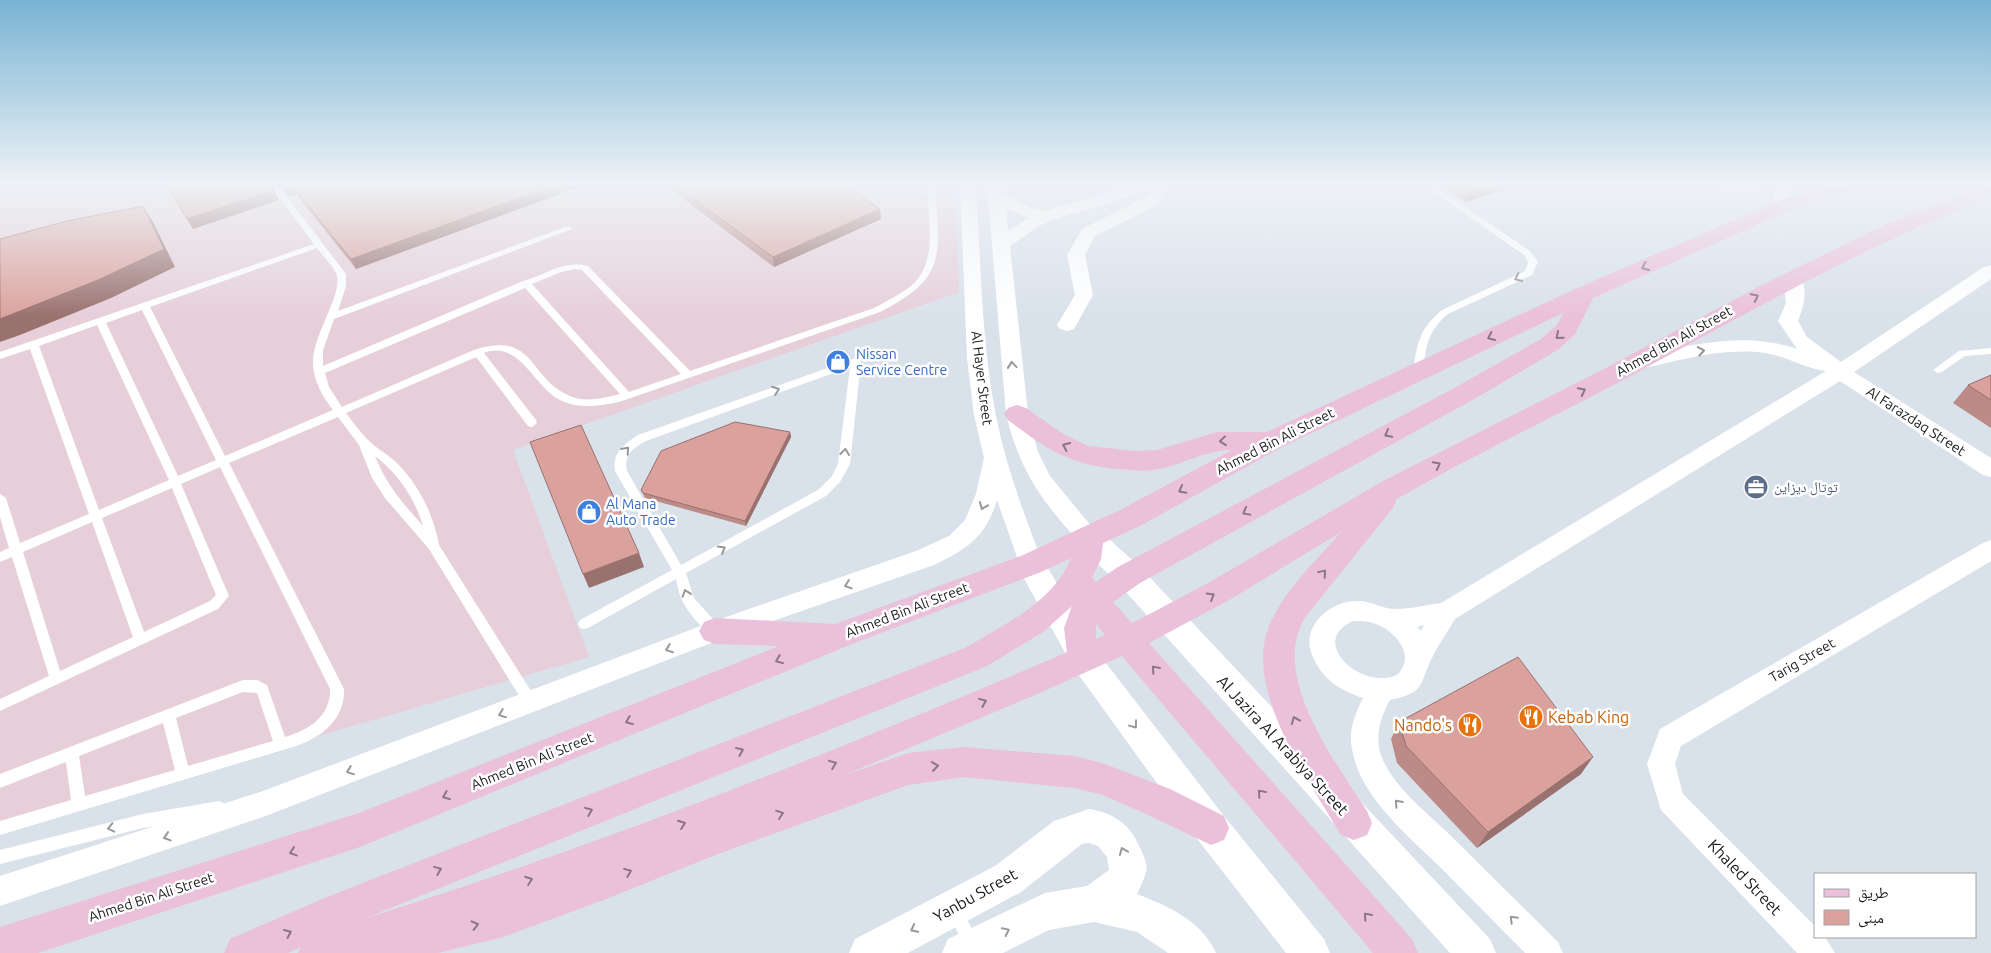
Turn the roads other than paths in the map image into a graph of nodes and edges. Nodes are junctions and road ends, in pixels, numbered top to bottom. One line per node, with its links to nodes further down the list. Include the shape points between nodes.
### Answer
1 (307, 229): 12 (lane)
2 (567, 229): 18 (lane)
3 (932, 229): 30 (lane, via 930,270 918,287 899,300)
4 (971, 229): 37 (street, Al Hayer Street, via 979,375)
5 (1000, 229): 11 (street)
6 (1021, 229): 11 (street)
7 (1095, 229): 20 (street, via 1088,233 1076,254 1084,295)
8 (1493, 229): 28 (lane, one-way to 28, via 1527,253 1533,262 1529,273 1434,320 1423,335)
9 (1715, 229): 16 (main road, Ahmed Bin Ali Street, one-way to 16)
10 (1892, 229): 14 (main road, Ahmed Bin Ali Street)
11 (1001, 244): 33 (street, one-way to 11)
12 (318, 245): 17 (lane); 18 (lane, via 343,281)
13 (1991, 271): 29 (street)
14 (1792, 278): 25 (main road, Ahmed Bin Ali Street, one-way to 14); 29 (street, Al Farazdaq Street, via 1796,303 1789,326 1800,341)
15 (526, 283): 27 (lane); 30 (lane, via 563,268 584,268); 31 (lane)
16 (1583, 294): 28 (main road, Ahmed Bin Ali Street, one-way to 28); 51 (main road, one-way to 51, via 1567,329 1550,344)
17 (144, 305): 19 (lane); 38 (lane)
18 (330, 318): 27 (lane, via 319,345)
19 (100, 320): 21 (lane); 40 (lane)
20 (1067, 326)
21 (33, 344): 24 (lane); 43 (lane)
22 (1991, 351): 26 (lane, via 1963,353)
23 (478, 352): 31 (lane, via 495,347 517,351 556,392 570,400 598,403); 32 (lane); 34 (lane)
24 (0, 356)
25 (1636, 363): 29 (street, Al Farazdaq Street, one-way to 29, via 1730,346 1758,346 1782,350); 41 (main road, Ahmed Bin Ali Street, one-way to 25)
26 (1938, 370)
27 (319, 372): 32 (lane, via 323,385)
28 (1418, 372): 35 (main road, Ahmed Bin Ali Street)
29 (1840, 372): 39 (street, Al Farazdaq Street); 53 (street)
30 (688, 375): 31 (lane)
31 (627, 396)
32 (339, 410): 36 (lane); 38 (lane)
33 (1016, 414): 35 (main road, one-way to 33, via 1217,441 1158,460 1104,458 1082,454 1054,440); 44 (street, via 1021,437 1040,481)
34 (532, 423)
35 (1271, 441): 44 (main road, Ahmed Bin Ali Street, one-way to 44)
36 (364, 443): 45 (lane, via 378,478 389,495); 45 (lane, via 386,460 422,503)
37 (995, 459): 49 (street, Al Hayer Street); 57 (street, one-way to 57, via 985,502 972,528 958,541 925,558)
38 (222, 461): 40 (lane); 68 (lane, via 337,689 336,707 320,727)
39 (1991, 469)
40 (175, 482): 43 (lane); 60 (lane, via 223,596 214,605)
41 (1394, 488): 54 (main road, Ahmed Bin Ali Street, one-way to 41); 75 (main road, one-way to 41, via 1296,724 1280,678 1280,652 1283,629 1298,603)
42 (0, 498): 47 (lane)
43 (96, 516): 47 (lane); 60 (lane)
44 (1089, 538): 49 (main road, Ahmed Bin Ali Street); 51 (main road, Al Jazira Al Arabiya Street); 52 (main road, via 1087,559)
45 (433, 546): 65 (lane)
46 (1991, 549): 72 (street, Tarig Street, via 1670,738 1661,764)
47 (16, 550): 48 (lane); 63 (lane)
48 (0, 557)
49 (1031, 564): 52 (main road); 58 (main road, Ahmed Bin Ali Street)
50 (680, 573): 50 (lane, via 822,493 836,479 844,464 856,361 642,438 625,450 619,464 621,471); 56 (lane); 57 (lane, one-way to 50, via 688,600)
51 (1129, 575): 52 (main road); 54 (main road, Al Jazira Al Arabiya Street)
52 (1074, 595): 59 (main road); 62 (main road); 84 (main road, one-way to 52, via 340,910 976,657)
53 (1446, 612): 55 (street); 61 (street)
54 (1168, 618): 59 (main road, Ahmed Bin Ali Street); 75 (main road, Al Jazira Al Arabiya Street)
55 (1392, 620): 61 (street, via 1410,636); 64 (street, via 1364,611 1338,615 1323,631 1321,642 1331,666 1342,676 1370,689)
56 (584, 624)
57 (715, 632): 58 (main road); 65 (street, one-way to 65)
58 (841, 635): 82 (main road, Ahmed Bin Ali Street, one-way to 82, via 360,830)
59 (1127, 638): 62 (main road, Ahmed Bin Ali Street); 90 (main road, one-way to 59)
60 (141, 640): 63 (lane)
61 (1419, 656): 64 (street, via 1418,668 1411,679 1400,686)
62 (1084, 658): 77 (main road, one-way to 77); 85 (main road, Ahmed Bin Ali Street, one-way to 62, via 383,933 700,818 1000,696)
63 (56, 679): 66 (lane)
64 (1382, 689): 92 (street, one-way to 64, via 1398,804 1379,780 1367,755 1364,731 1370,709)
65 (531, 703): 73 (street, one-way to 73)
66 (0, 706)
67 (168, 715): 68 (lane, via 243,686 257,686 264,693); 69 (lane); 70 (lane)
68 (281, 745): 70 (lane)
69 (72, 753): 71 (lane); 74 (lane)
70 (183, 774): 74 (lane)
71 (0, 781)
72 (1671, 800): 93 (street, Khaled Street)
73 (263, 804): 78 (lane, one-way to 78, via 199,810 143,821); 79 (street, one-way to 79)
74 (79, 805): 76 (lane)
75 (1354, 823): 91 (main road, Al Jazira Al Arabiya Street)
76 (0, 828)
77 (1211, 828): 86 (main road, one-way to 77, via 402,944 503,918 908,769 964,762 1074,772 1102,779 1156,801); 89 (main road)
78 (0, 857)
79 (0, 891)
80 (1094, 904): 81 (main road, Yanbu Street, one-way to 81, via 1123,883 1128,871 1123,849 1116,838 1100,827 1092,826 1064,834 1008,879); 83 (main road, Yanbu Street, one-way to 80, via 1045,912); 88 (main road, via 1135,910 1166,926)
81 (954, 907): 83 (lane); 87 (main road, Yanbu Street, one-way to 87)
82 (0, 946)
83 (970, 951)
84 (244, 953)
85 (318, 953)
86 (342, 953)
87 (869, 953)
88 (1196, 953)
89 (1310, 953)
90 (1398, 953)
91 (1476, 953)
92 (1547, 953)
93 (1819, 953)

